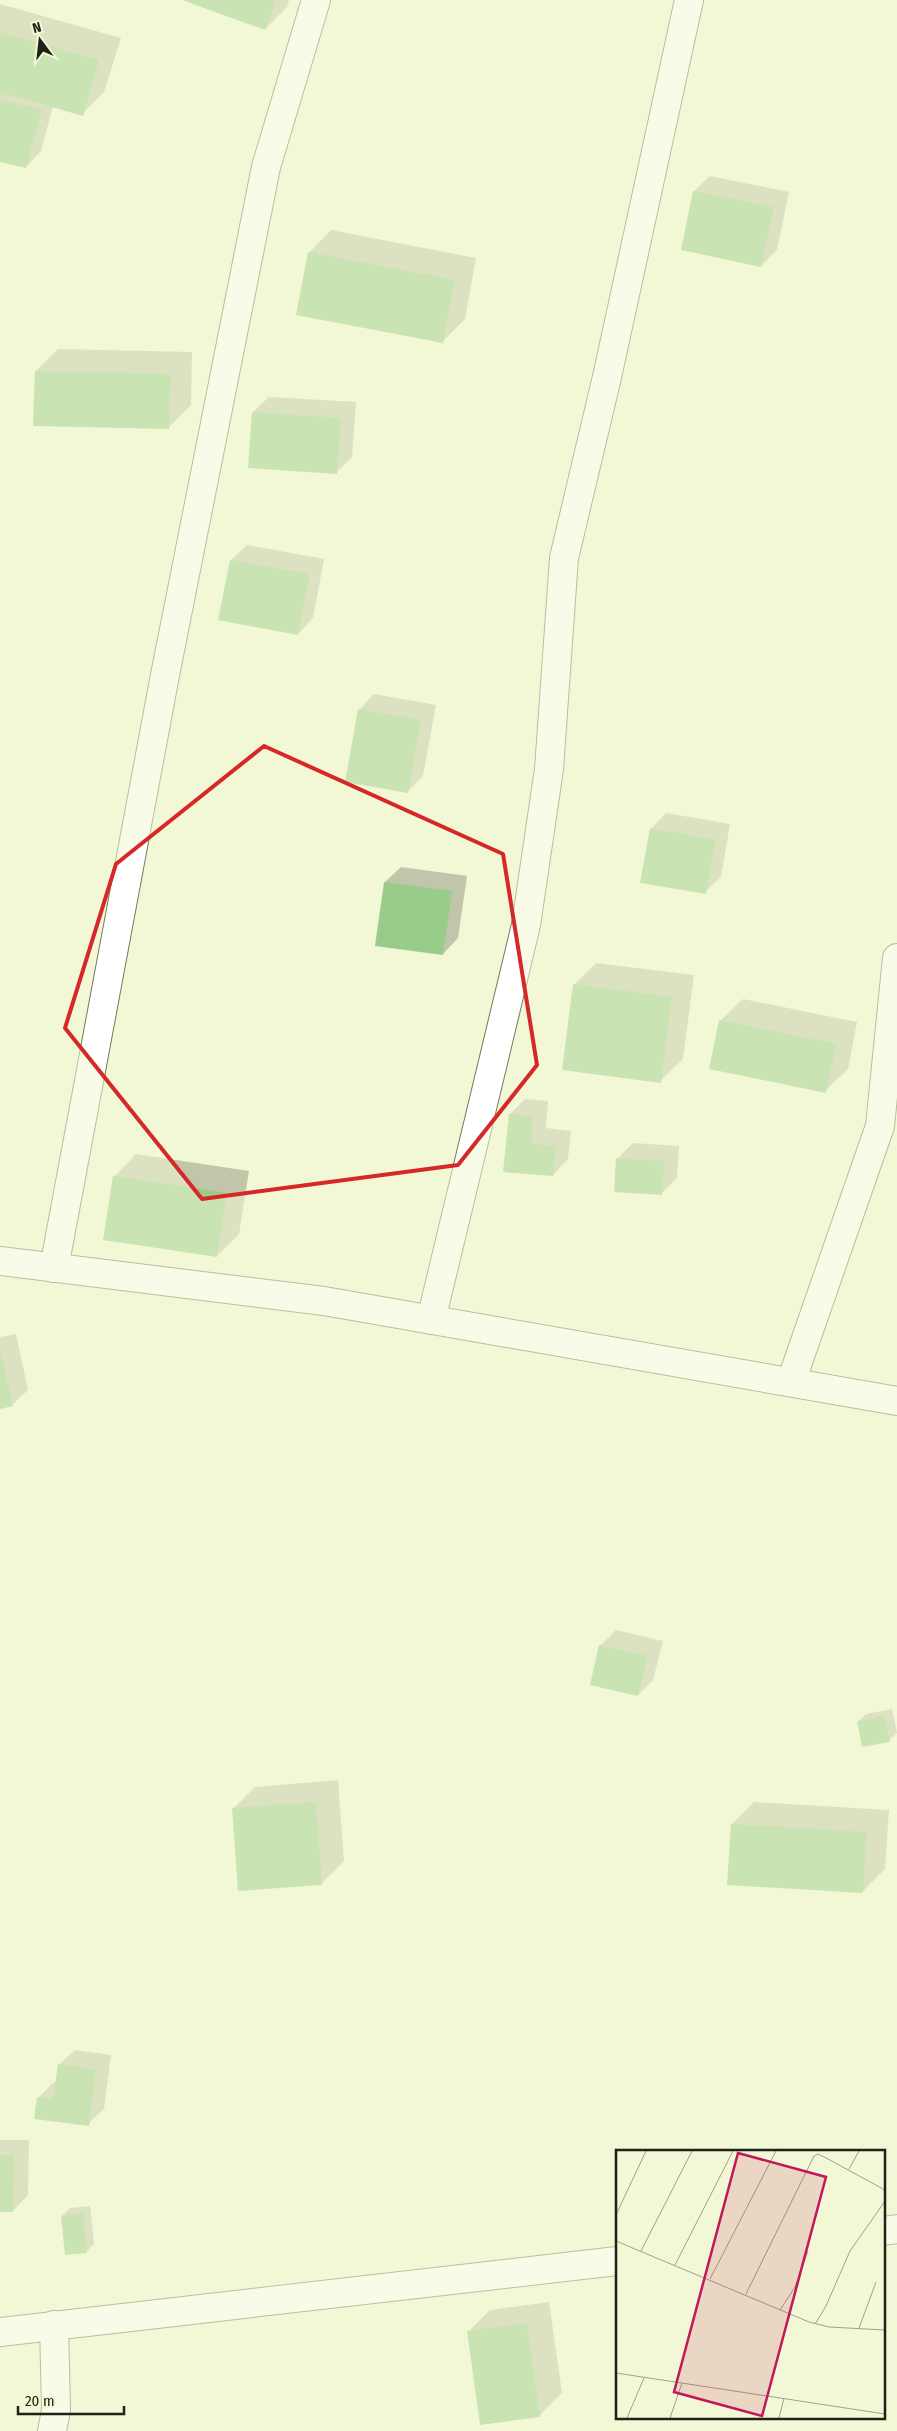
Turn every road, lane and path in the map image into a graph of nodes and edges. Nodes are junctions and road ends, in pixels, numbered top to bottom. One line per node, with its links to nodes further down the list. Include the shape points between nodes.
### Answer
1 (316, 0): 5 (street, via 266,167 168,660)
2 (689, 0): 6 (street, via 564,558 549,769 526,925)
3 (897, 958): 7 (street, via 880,1126)
4 (0, 1261): 5 (street)
5 (54, 1268): 6 (street, via 324,1301)
6 (431, 1320): 7 (street)
7 (791, 1382): 8 (street)
8 (897, 1401)
9 (897, 2229): 10 (street)
10 (884, 2231)
11 (616, 2261): 12 (street)
12 (54, 2325): 13 (street); 14 (street, via 56,2410)
13 (0, 2332)
14 (52, 2431)

